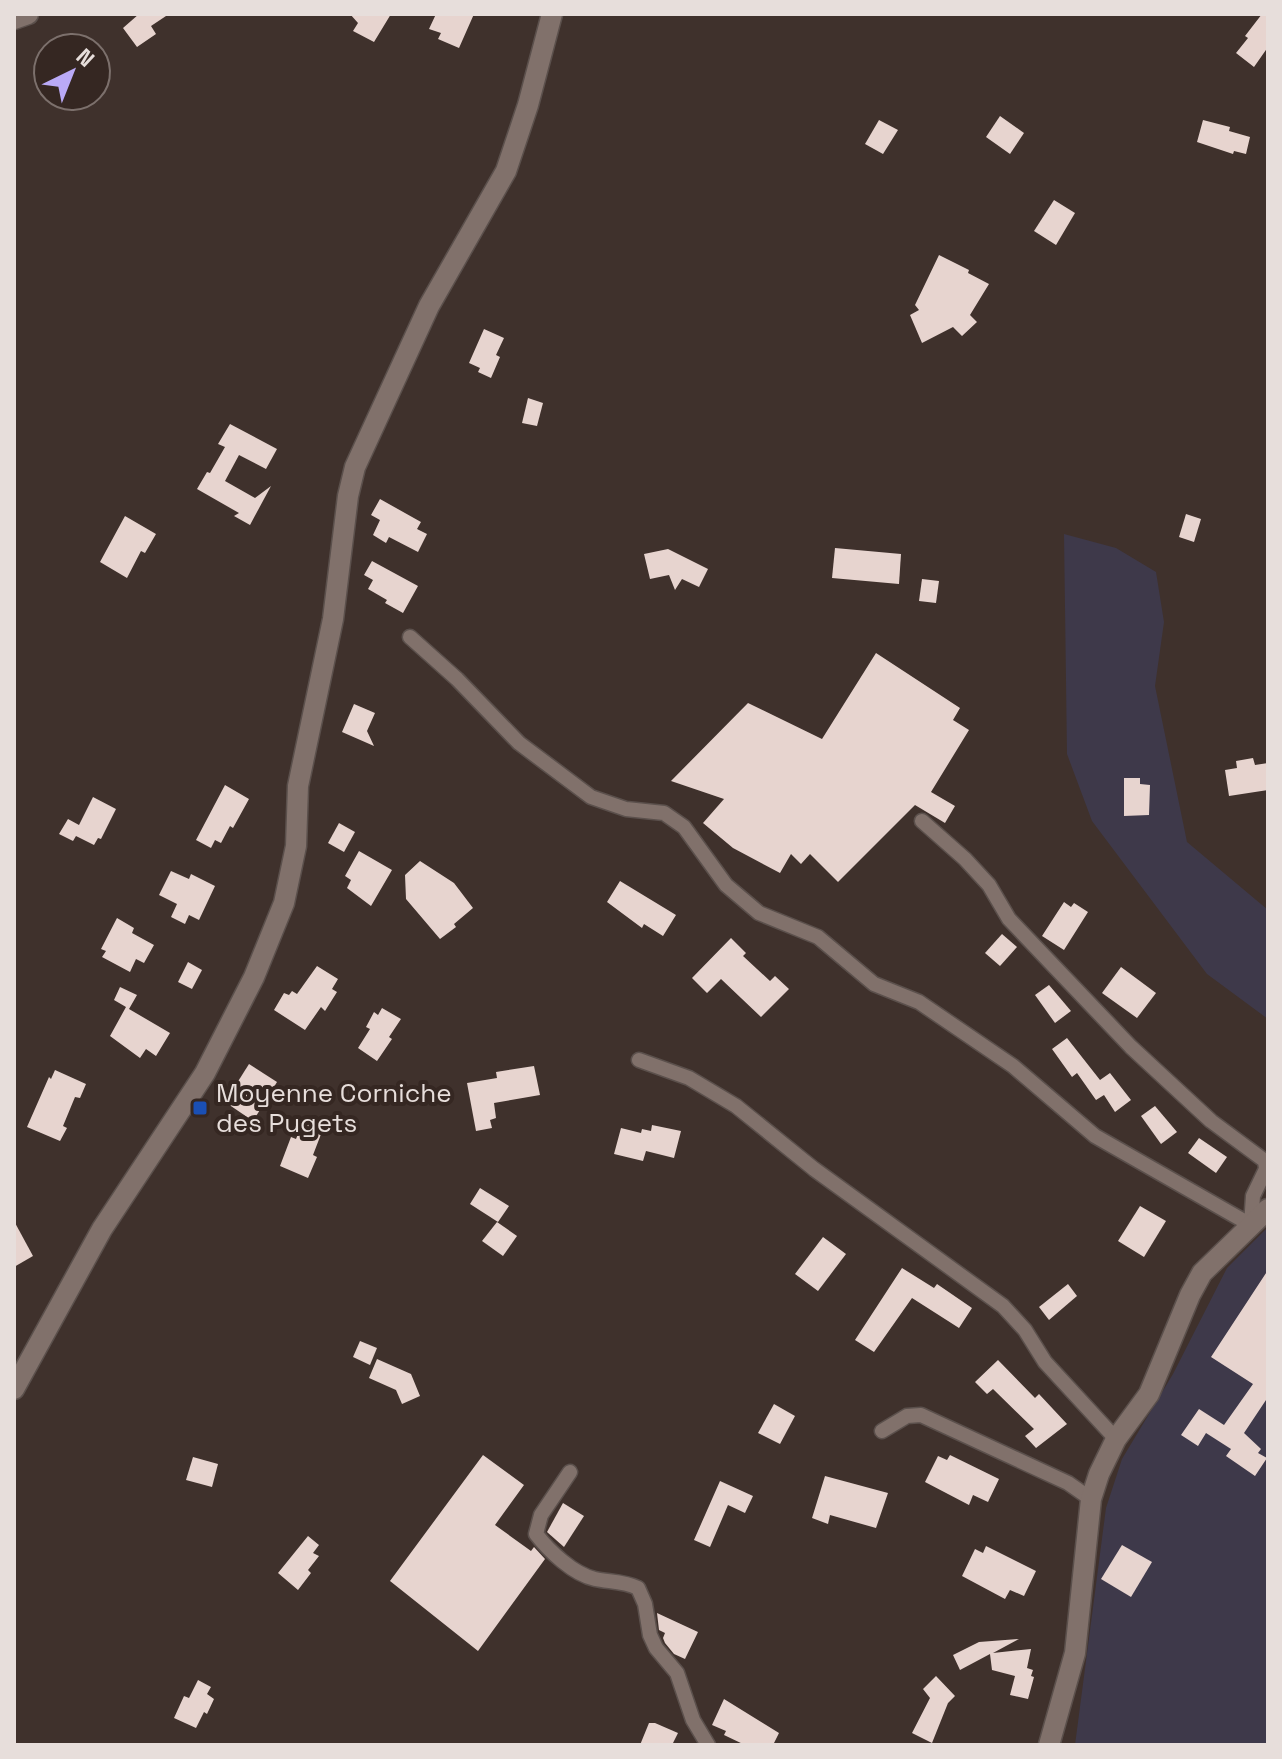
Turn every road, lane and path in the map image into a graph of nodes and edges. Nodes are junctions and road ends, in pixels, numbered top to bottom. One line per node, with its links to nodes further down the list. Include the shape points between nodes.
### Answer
1 (28, 14): 3 (street)
2 (552, 14): 9 (street, via 506,171 429,306 355,467 333,619 298,786 296,846 284,903 205,1073 102,1229)
3 (14, 19)
4 (410, 637): 8 (street, via 519,743 591,797 626,809 664,813 684,827 726,885 759,913 818,937 874,984 919,1002 1013,1066 1095,1136)
5 (922, 821): 8 (street, via 965,859 1009,919 1131,1047 1211,1121 1265,1161 1253,1196)
6 (639, 1060): 11 (street, via 689,1078 736,1106 1003,1306 1045,1362)
7 (1268, 1209): 8 (street)
8 (1251, 1225): 11 (street, via 1202,1273 1149,1394)
9 (14, 1389)
10 (882, 1431): 13 (street, via 907,1416 921,1415 1068,1483)
11 (1116, 1439): 13 (street)
12 (570, 1472): 14 (street, via 541,1515 536,1534 581,1575 638,1588 650,1635 677,1673)
13 (1091, 1499): 15 (street, via 1075,1653)
14 (708, 1745)
15 (1049, 1745)

